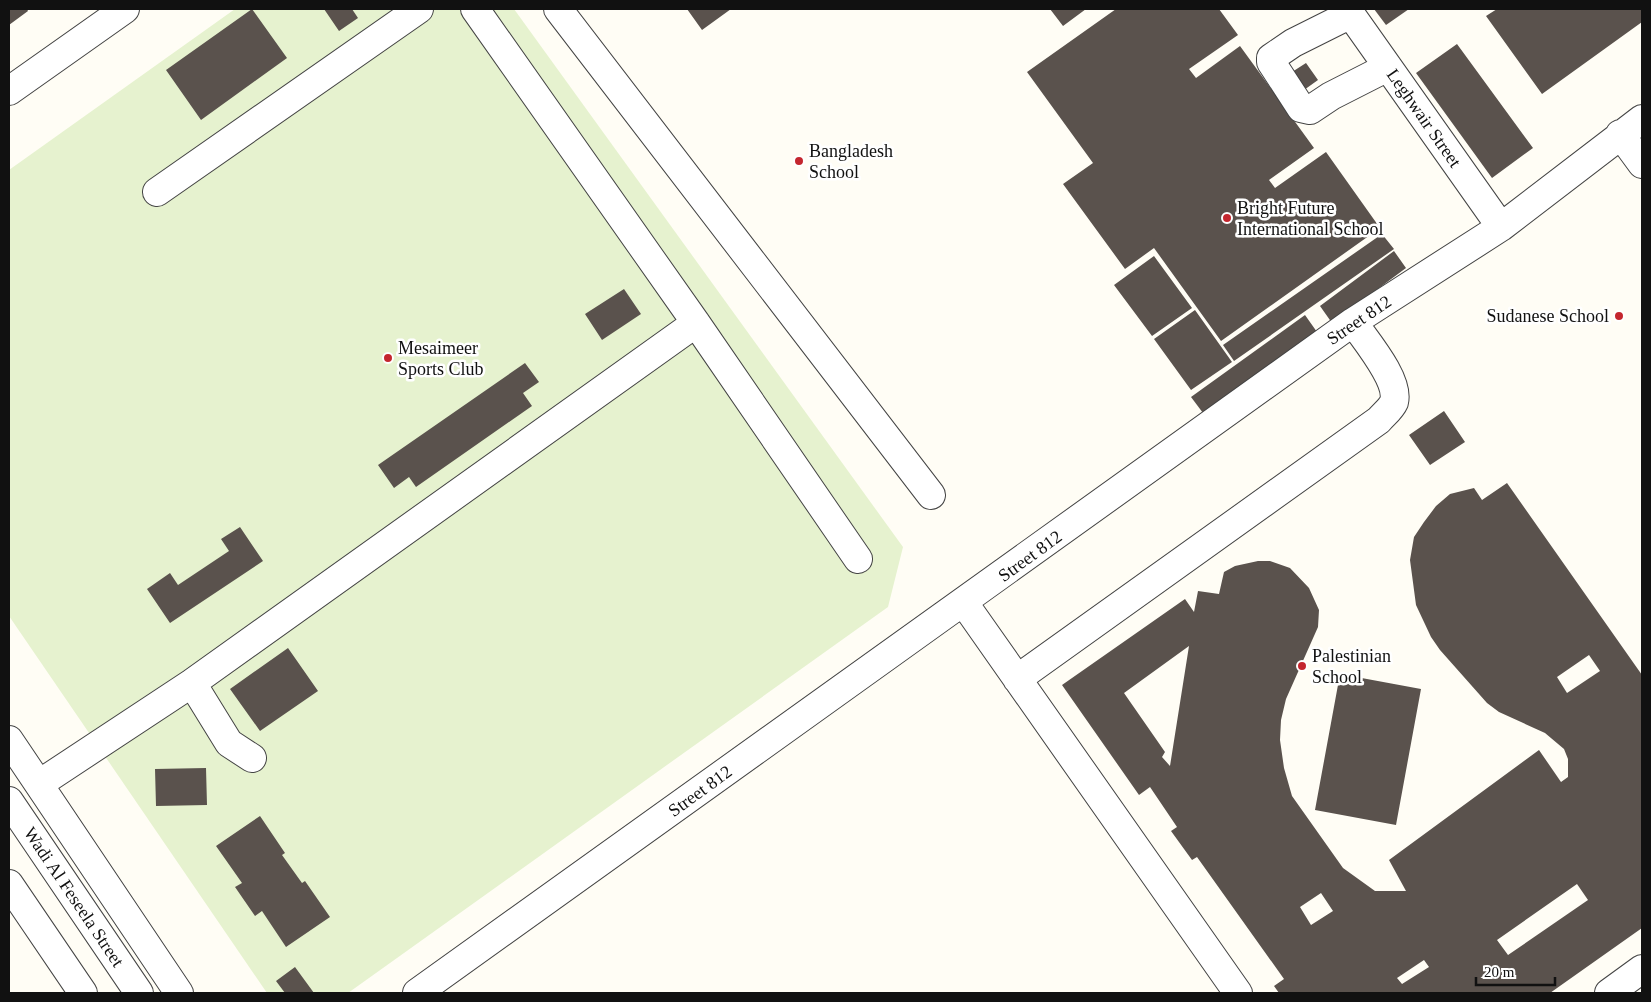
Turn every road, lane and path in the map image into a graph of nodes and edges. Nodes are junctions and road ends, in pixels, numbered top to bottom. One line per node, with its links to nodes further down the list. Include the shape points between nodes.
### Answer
1 (125, 9): 7 (street)
2 (419, 9): 11 (street)
3 (475, 9): 14 (street)
4 (558, 9): 15 (street)
5 (1349, 12): 6 (street, Leghwair Street); 6 (street, via 1271,58 1301,108 1310,110)
6 (1388, 67): 12 (street, Leghwair Street)
7 (9, 91)
8 (1642, 119): 9 (street, Street 812)
9 (1620, 134): 10 (street); 12 (street, Street 812)
10 (1642, 164)
11 (157, 192)
12 (1501, 227): 13 (street, Street 812)
13 (1353, 322): 17 (street, Street 812); 18 (street, via 1390,375 1395,392 1393,404 1379,420)
14 (696, 323): 16 (street); 19 (street)
15 (931, 495)
16 (858, 559)
17 (964, 603): 18 (street); 29 (street, Street 812)
18 (1017, 679): 30 (street)
19 (192, 683): 21 (street, via 229,743); 22 (street)
20 (9, 740): 22 (street)
21 (252, 758)
22 (39, 784): 28 (street)
23 (9, 801): 27 (street, Wadi Al Feseela Street)
24 (9, 884): 26 (street)
25 (1642, 969): 31 (street)
26 (83, 993)
27 (139, 993)
28 (179, 993)
29 (417, 993)
30 (1238, 993)
31 (1609, 993)

